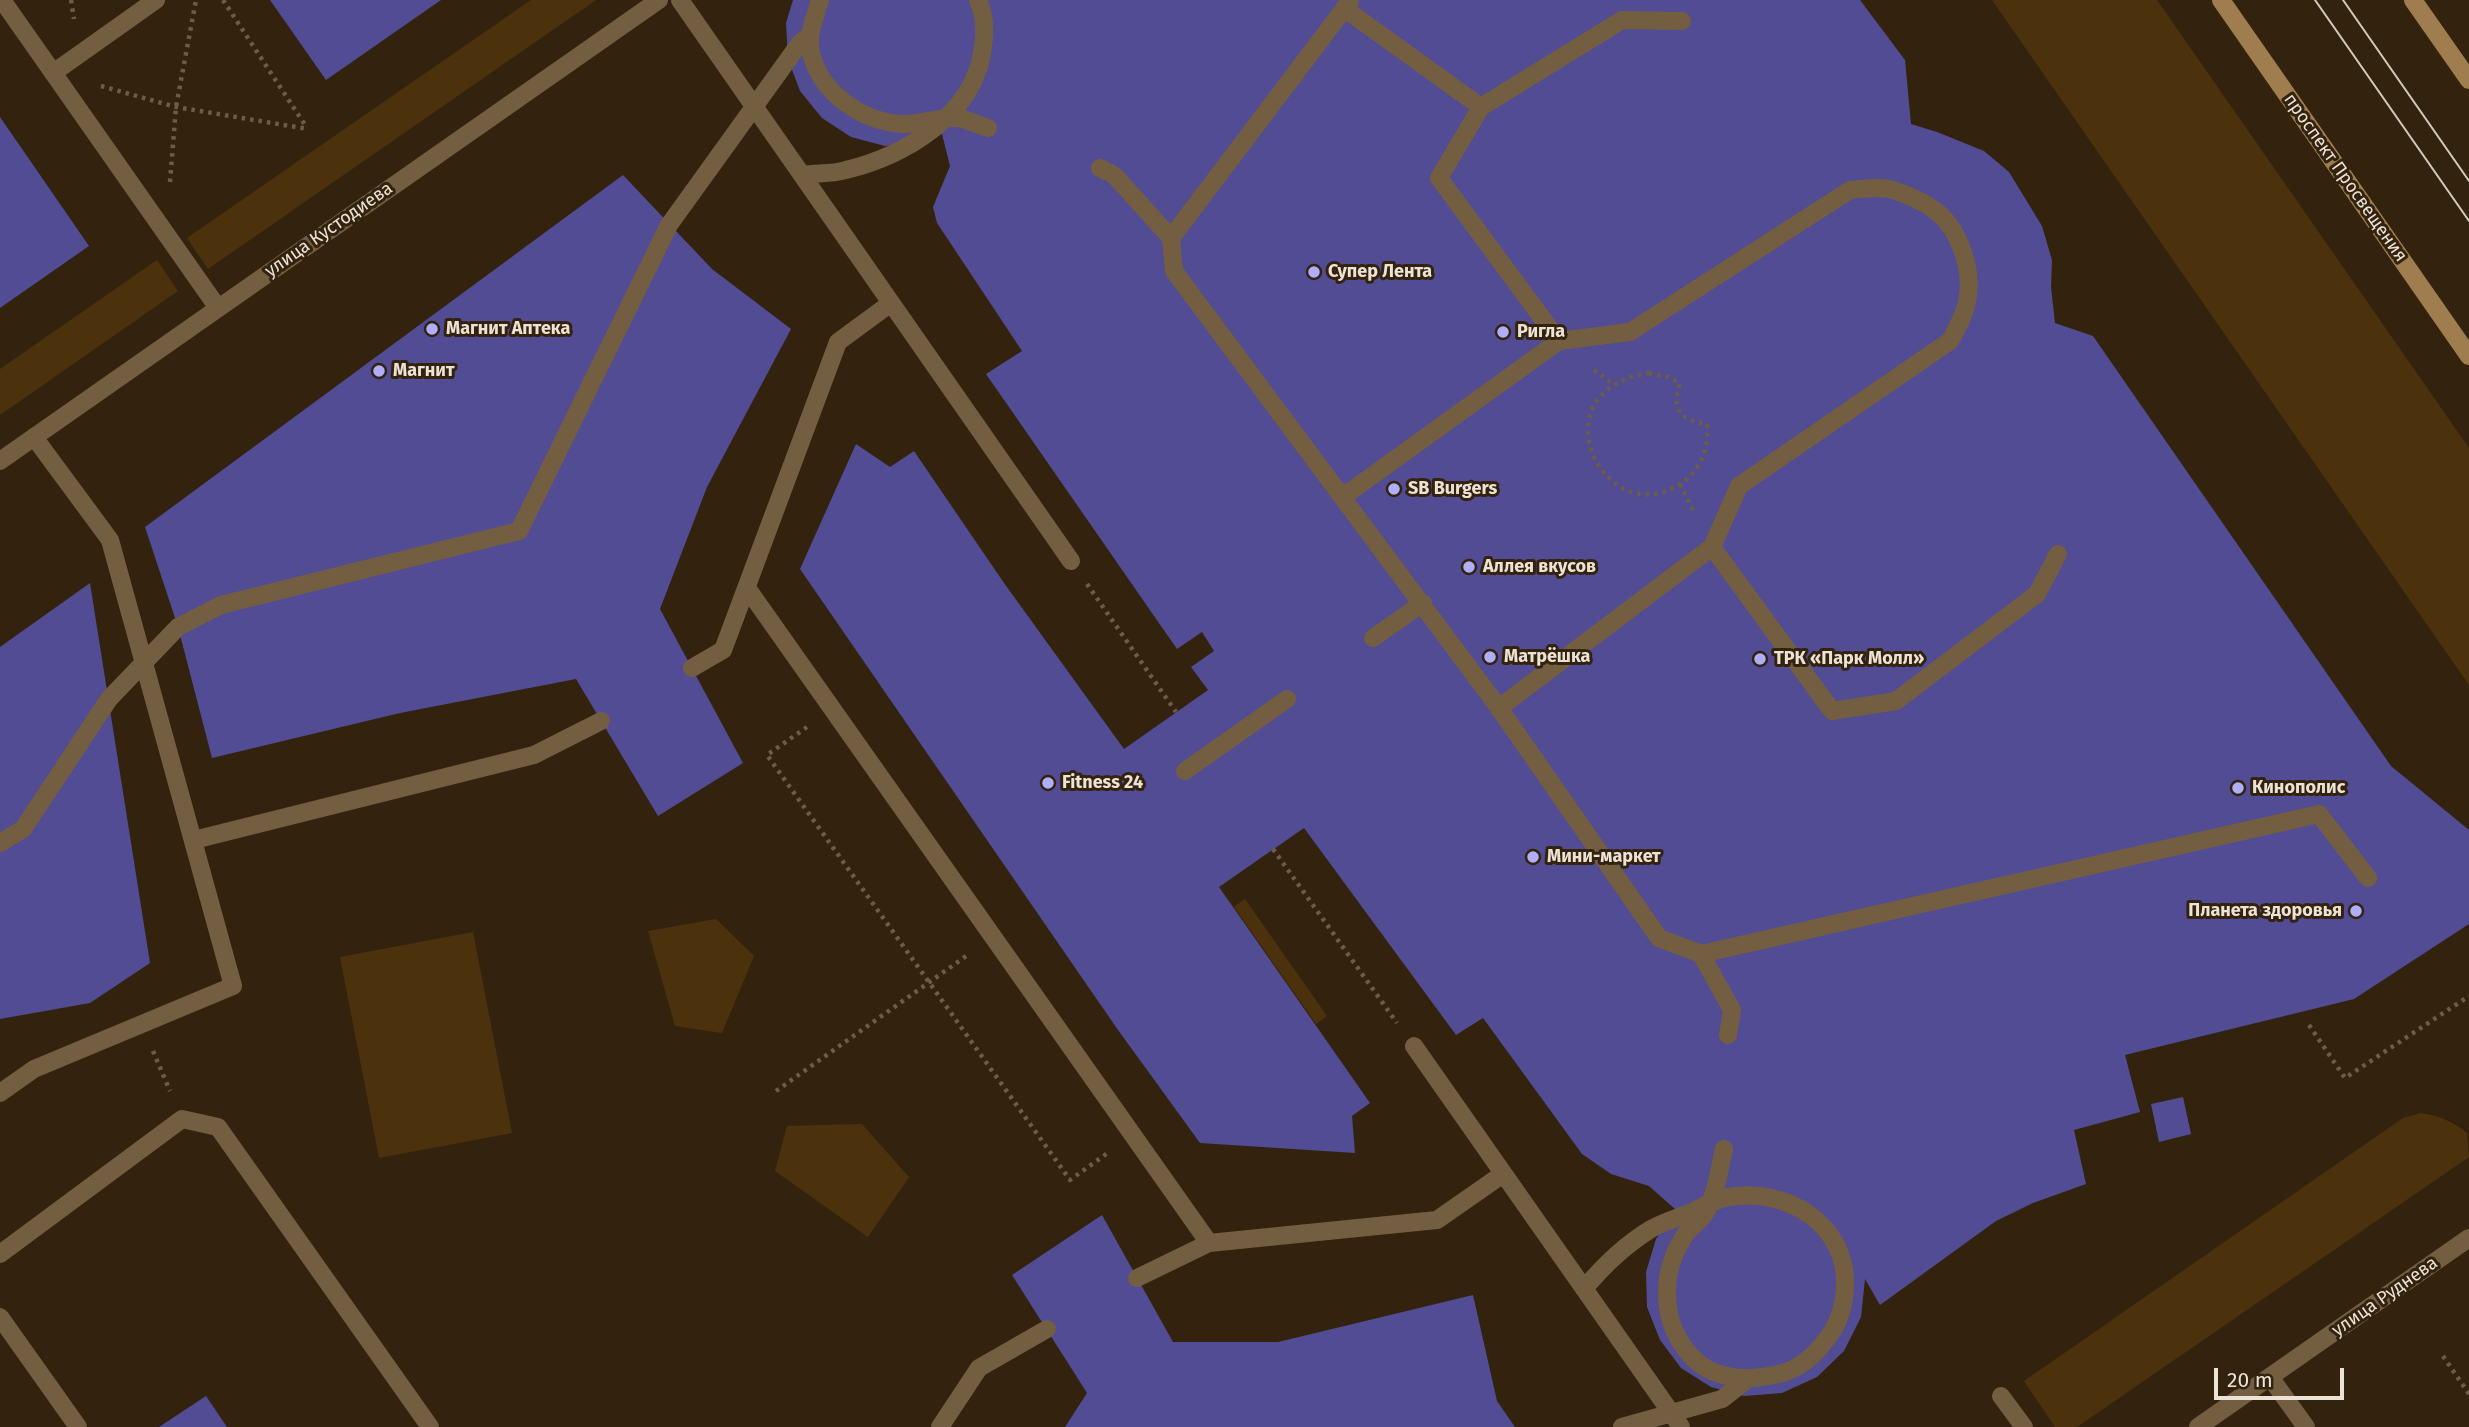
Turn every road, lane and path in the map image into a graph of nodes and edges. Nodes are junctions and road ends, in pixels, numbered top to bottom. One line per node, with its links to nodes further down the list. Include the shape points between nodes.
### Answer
1 (2, 0): 14 (street)
2 (156, 0): 14 (street)
3 (196, 0): 16 (path)
4 (223, 0): 16 (path, via 308,129)
5 (659, 0): 25 (street, улица Кустодиева)
6 (680, 0): 21 (street)
7 (820, 0): 13 (street)
8 (978, 0): 18 (street, via 986,30 981,63 960,105)
9 (2221, 0): 27 (main road, проспект Просвещения)
10 (2413, 0): 15 (main road)
11 (1348, 5): 17 (street); 23 (street)
12 (1682, 20): 17 (street, via 1622,20)
13 (810, 35): 18 (street, via 811,51 825,83 866,116 902,124); 46 (street, via 669,225 519,531 221,605 178,627 109,699 23,829)
14 (53, 73): 16 (path); 22 (street)
15 (2469, 80)
16 (176, 107): 22 (path)
17 (1481, 107): 26 (street, via 1439,178)
18 (943, 120): 19 (street, via 957,118); 21 (street, via 872,162 845,171)
19 (988, 128)
20 (1100, 167): 23 (street, via 1114,175)
21 (803, 175): 24 (street)
22 (165, 234): 25 (street)
23 (1171, 239): 31 (street, via 1174,271)
24 (891, 303): 34 (street); 35 (street, via 838,342)
25 (218, 308): 29 (street, улица Кустодиева)
26 (1559, 341): 31 (street); 32 (street, via 1630,332 1850,190 1892,190 1933,209 1950,227 1968,271 1968,296 1950,341 1739,486)
27 (2469, 356)
28 (1707, 424): 28 (path, via 1690,421 1678,410 1680,383 1649,373 1630,376 1600,396 1591,412 1589,447 1608,478 1624,489 1662,492 1694,472 1704,455)
29 (34, 437): 30 (street, улица Кустодиева); 45 (street, via 110,540)
30 (0, 461)
31 (1343, 496): 36 (street)
32 (1712, 547): 33 (street, via 1832,711 1896,701 2036,594); 40 (street)
33 (2058, 554)
34 (1071, 561): 42 (path)
35 (747, 588): 38 (street, via 723,650); 41 (street)
36 (1423, 603): 37 (street); 40 (street)
37 (1374, 638)
38 (692, 668)
39 (1287, 699): 44 (street)
40 (1499, 708): 50 (street, via 1659,938)
41 (832, 709): 49 (street); 51 (path, via 767,755)
42 (1176, 712)
43 (601, 721): 45 (street, via 534,755)
44 (1185, 771)
45 (194, 840): 53 (street, via 233,986)
46 (0, 843)
47 (1273, 849): 56 (path)
48 (2368, 878): 50 (street, via 2319,814)
49 (992, 937): 51 (path); 60 (street)
50 (1701, 954): 55 (street, via 1731,1010)
51 (929, 982): 57 (path); 60 (path, via 1070,1180)
52 (2469, 996): 54 (path, via 2345,1078)
53 (143, 1024): 58 (street, via 34,1069); 59 (path)
54 (2309, 1025)
55 (1728, 1035)
56 (1414, 1046): 62 (street)
57 (776, 1091)
58 (0, 1093)
59 (182, 1119): 65 (street); 76 (street, via 218,1128)
60 (1132, 1135): 64 (street)
61 (1724, 1149): 72 (street, via 1706,1213 1684,1235 1666,1286 1672,1325 1682,1346 1712,1372)
62 (1503, 1174): 64 (street, via 1437,1220); 67 (street)
63 (2469, 1238): 71 (street, улица Руднева)
64 (1209, 1243): 66 (street)
65 (0, 1254)
66 (1137, 1278)
67 (1584, 1289): 72 (street, via 1605,1263 1651,1229 1727,1197 1780,1199 1804,1210 1822,1223 1841,1257 1846,1276 1840,1318 1801,1366); 79 (street)
68 (0, 1317): 75 (street)
69 (1047, 1329): 77 (street, via 979,1368)
70 (2443, 1356): 73 (path)
71 (2270, 1377): 81 (street, улица Руднева); 82 (street)
72 (1748, 1379): 78 (street, via 1722,1399)
73 (2469, 1394)
74 (2001, 1396): 80 (street)
75 (78, 1427)
76 (430, 1427)
77 (940, 1427)
78 (1622, 1427)
79 (1681, 1427)
80 (2024, 1427)
81 (2198, 1427)
82 (2306, 1427)

